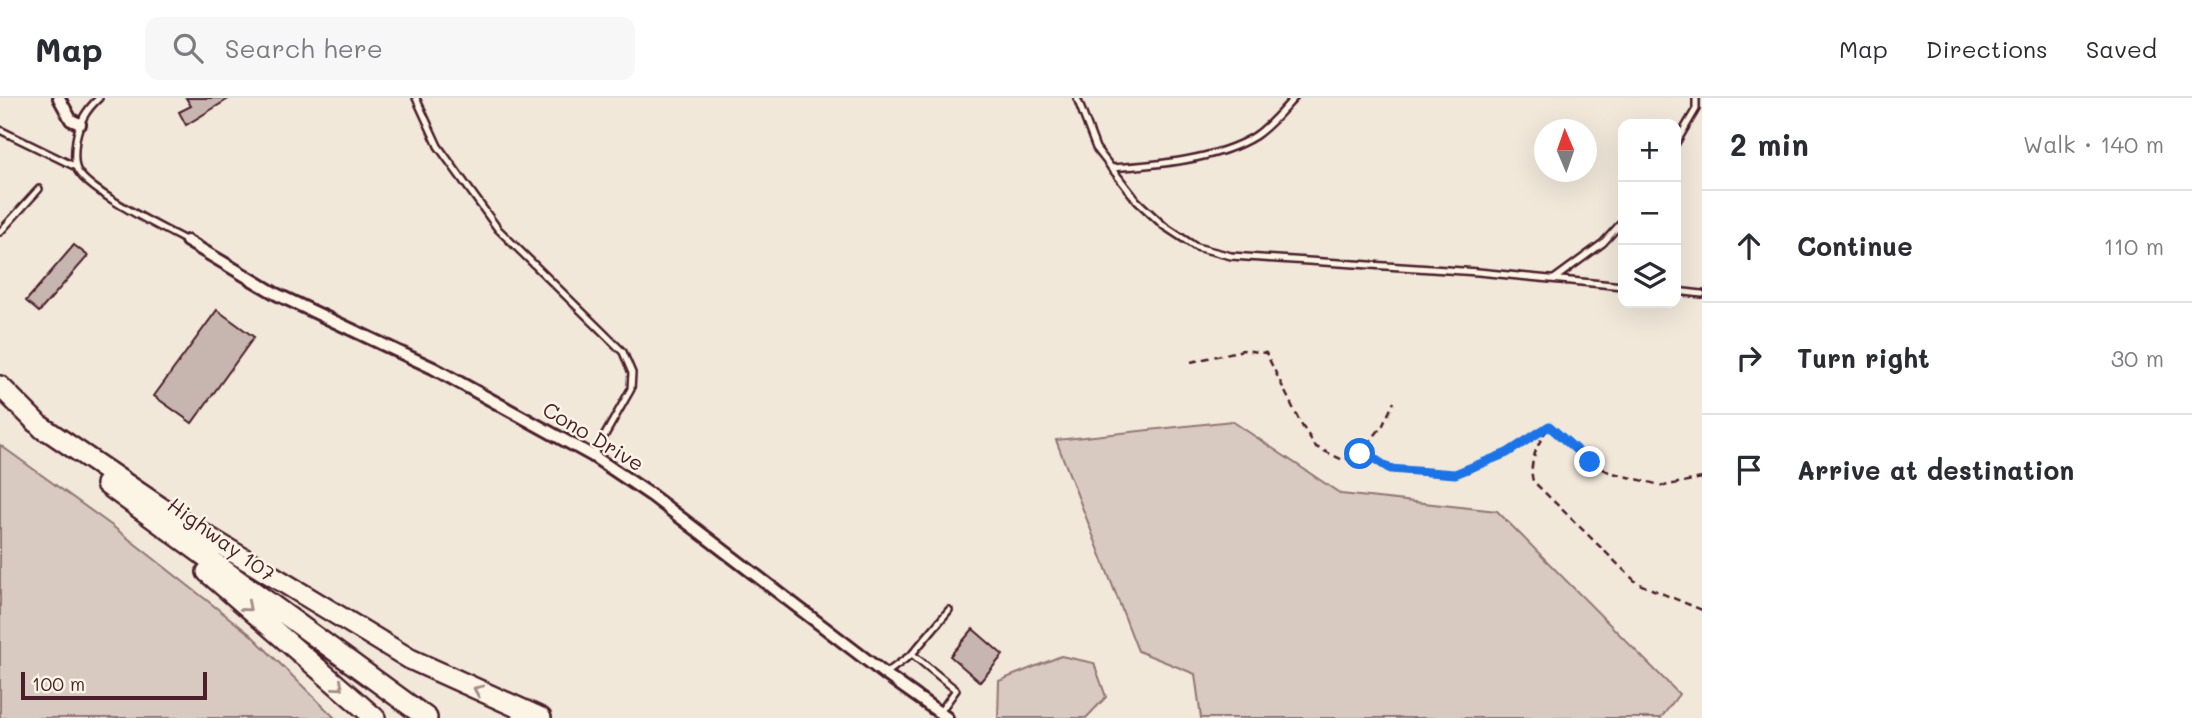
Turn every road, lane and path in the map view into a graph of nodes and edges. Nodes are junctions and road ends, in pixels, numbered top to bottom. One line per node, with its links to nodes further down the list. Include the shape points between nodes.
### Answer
1 (58, 98): 7 (street, via 71,120)
2 (99, 98): 7 (lane)
3 (416, 98): 26 (lane, via 438,146 498,229 623,352 632,373 631,389)
4 (1077, 98): 11 (lane, via 1096,148)
5 (1294, 98): 11 (lane, via 1255,136 1230,148 1168,164)
6 (1696, 98): 9 (lane, via 1696,109)
7 (80, 124): 10 (lane)
8 (0, 130): 10 (lane)
9 (1681, 134)
10 (76, 167): 15 (lane, via 96,189)
11 (1111, 168): 16 (lane, via 1164,226 1196,247 1231,256)
12 (39, 189): 14 (lane)
13 (1618, 226): 16 (lane)
14 (0, 232)
15 (187, 241): 26 (street, Cono Drive, via 276,294 433,368)
16 (1554, 279): 17 (lane)
17 (1618, 285)
18 (1681, 292): 19 (lane)
19 (1702, 294)
20 (1191, 362): 25 (path, via 1243,349 1266,353 1316,447 1343,460)
21 (0, 386): 23 (highway, Highway 107)
22 (1394, 402): 25 (path)
23 (35, 422): 28 (highway, Highway 107); 36 (highway, one-way to 23, via 410,659 172,514)
24 (1549, 426): 25 (path, via 1507,453 1455,474 1390,469); 27 (path, via 1590,462 1609,472 1664,486); 30 (path, via 1530,472 1533,481 1637,583)
25 (1360, 454)
26 (593, 456): 32 (street, Cono Drive)
27 (1702, 478)
28 (142, 512): 34 (highway, one-way to 34); 35 (highway, Highway 107)
29 (949, 610): 31 (lane)
30 (1702, 610)
31 (912, 654): 32 (lane); 33 (lane, via 956,690)
32 (885, 674): 33 (street, Cono Drive)
33 (943, 715)
34 (375, 718)
35 (428, 718)
36 (541, 718)

